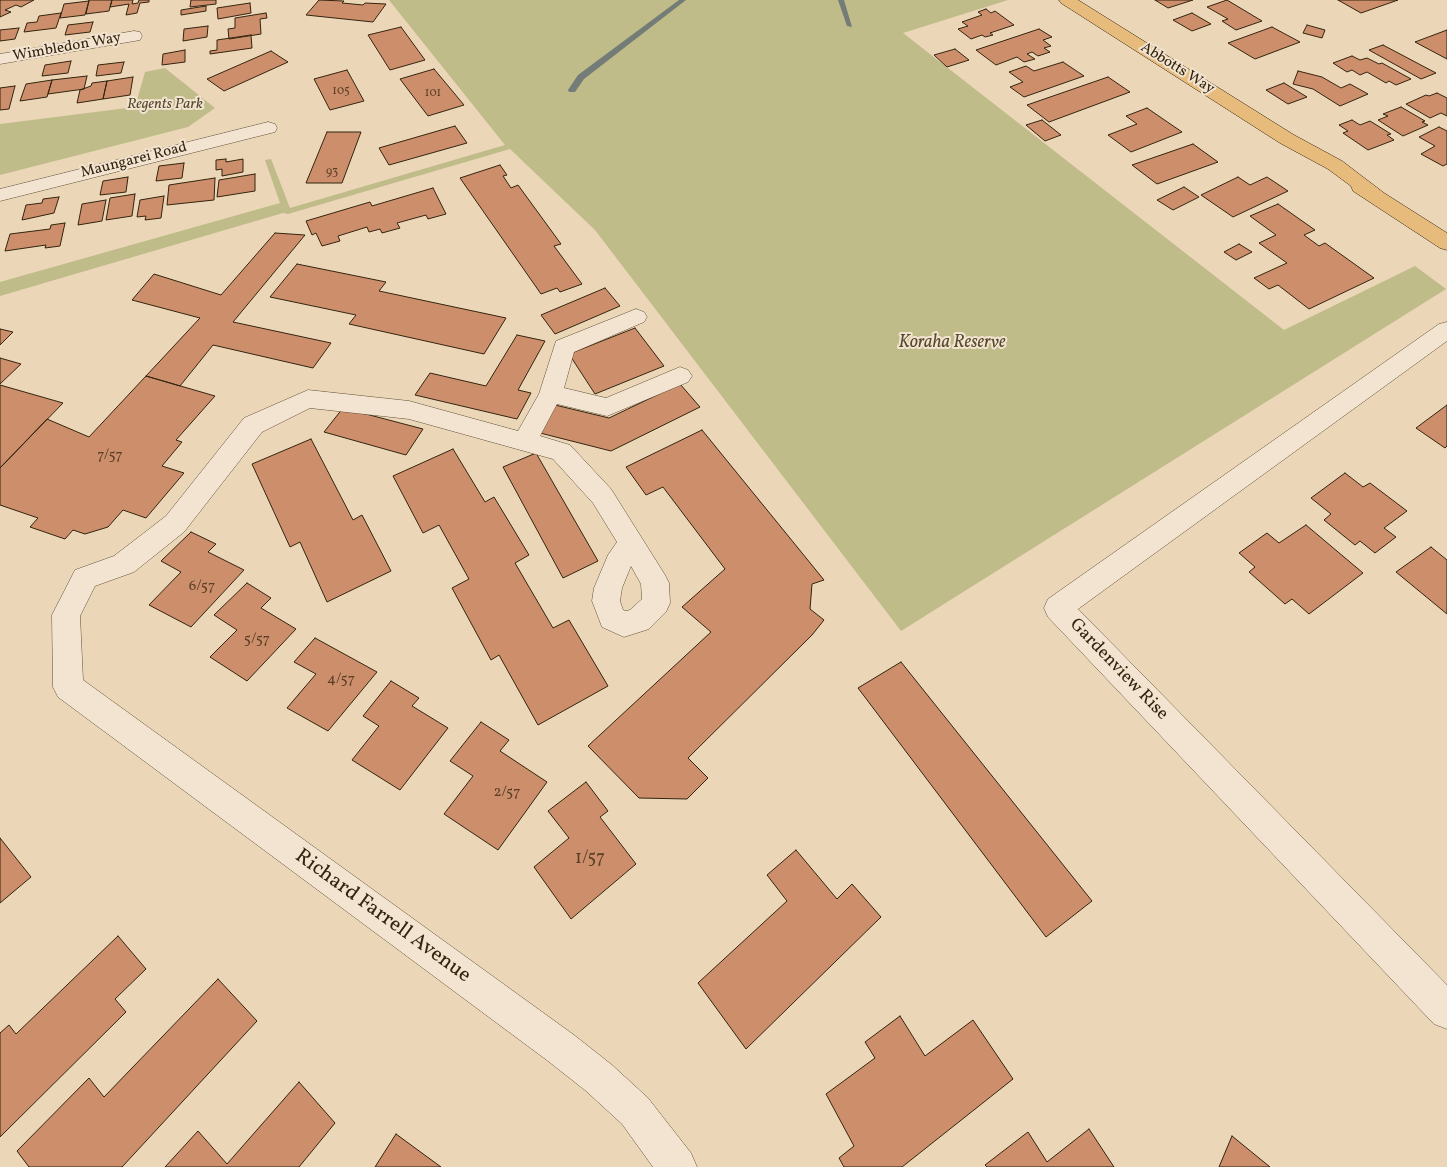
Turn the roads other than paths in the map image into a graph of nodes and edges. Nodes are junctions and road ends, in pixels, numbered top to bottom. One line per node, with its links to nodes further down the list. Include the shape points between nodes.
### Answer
1 (1067, 0): 6 (main road, Abbotts Way, via 1287,139 1326,170 1376,195)
2 (134, 36): 3 (street, Wimbledon Way)
3 (0, 59)
4 (268, 128): 5 (street, Maungarei Road)
5 (0, 195)
6 (1447, 243)
7 (636, 318): 10 (street, via 564,347)
8 (1447, 330): 13 (street, Gardenview Rise, via 1058,608)
9 (680, 376): 10 (street, via 607,407)
10 (551, 394): 11 (street)
11 (524, 442): 12 (street, via 561,452 602,496); 14 (street, Richard Farrell Avenue, via 409,410 308,399 253,425 175,524 124,564 85,578 66,615 68,687 584,1066 635,1111)
12 (632, 543)
13 (1447, 1011)
14 (677, 1167)

